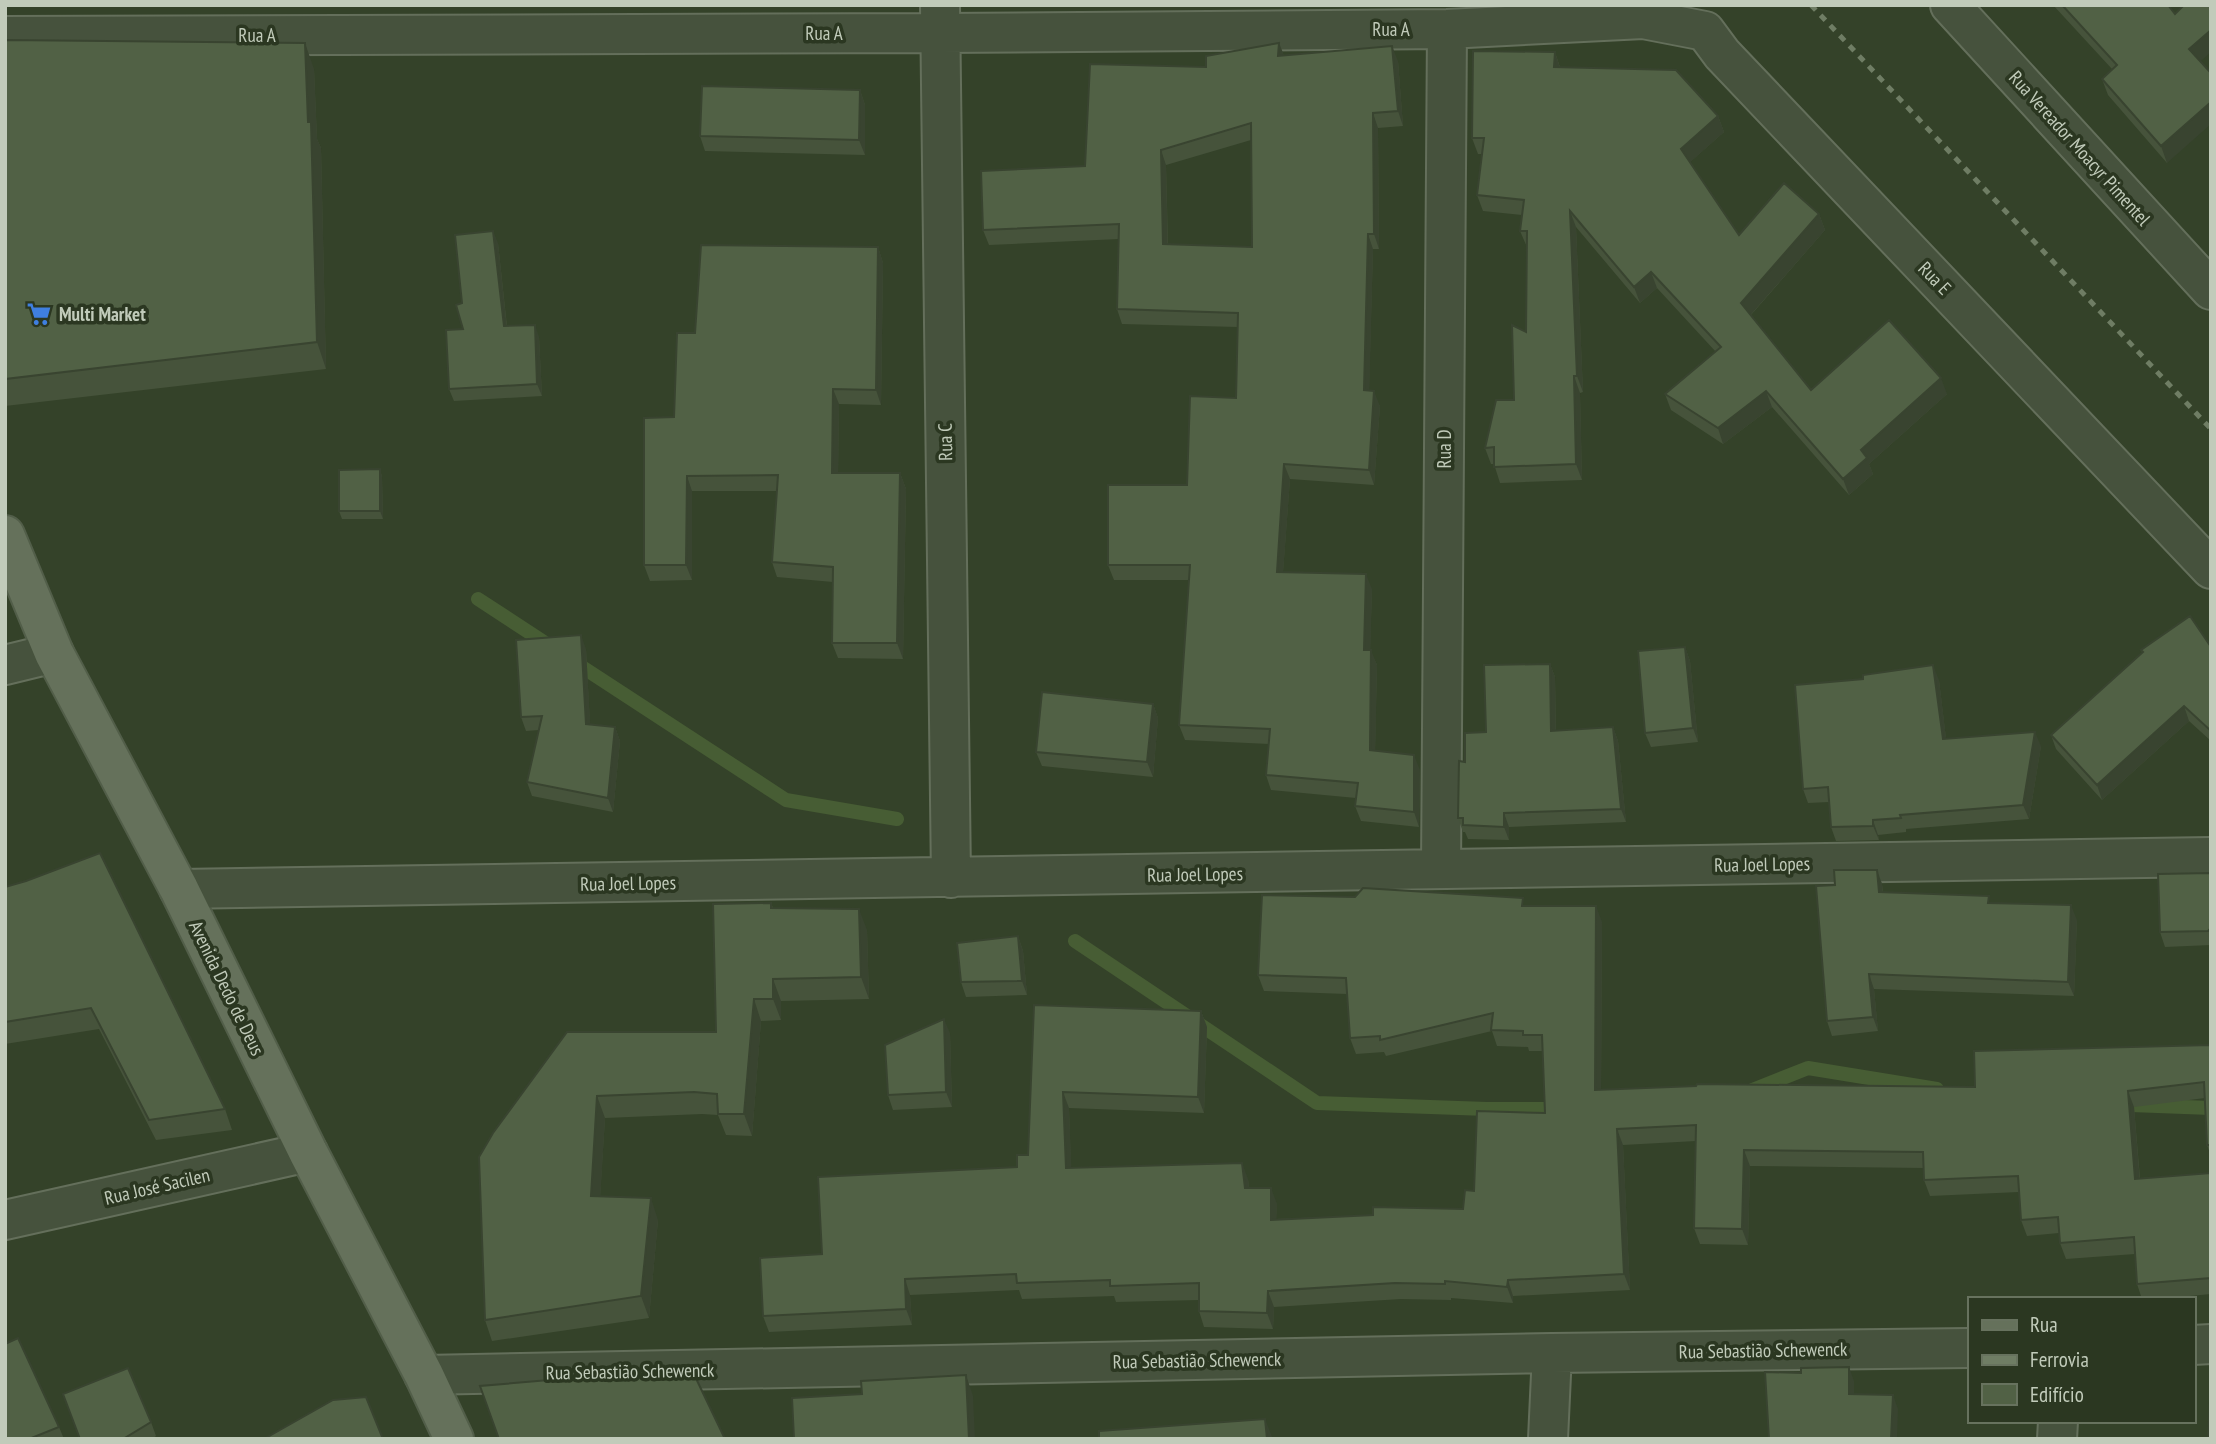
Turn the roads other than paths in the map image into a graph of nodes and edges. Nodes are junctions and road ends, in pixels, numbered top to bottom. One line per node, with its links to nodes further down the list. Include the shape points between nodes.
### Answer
1 (1950, 5): 7 (street, Rua Vereador Moacyr Pimentel)
2 (1685, 17): 4 (street, Rua E); 9 (street, Rua E, via 1704,31)
3 (940, 19): 5 (street, Rua A); 6 (street, Rua A); 14 (street, Rua C)
4 (1643, 19): 5 (street, Rua A)
5 (1447, 29): 13 (street, Rua D)
6 (5, 36)
7 (2211, 290)
8 (7, 541): 10 (main road, Avenida Dedo de Deus)
9 (2211, 569)
10 (54, 653): 11 (street); 15 (main road, Avenida Dedo de Deus)
11 (5, 665)
12 (2211, 857): 13 (street, Rua Joel Lopes)
13 (1441, 869): 14 (street, Rua Joel Lopes)
14 (951, 878): 15 (street, Rua Joel Lopes)
15 (179, 889): 16 (main road, Avenida Dedo de Deus)
16 (308, 1152): 17 (street, Rua José Sacilen); 20 (main road, Avenida Dedo de Deus)
17 (5, 1220)
18 (1968, 1348): 19 (street, Rua Sebastião Schewenck)
19 (1552, 1353): 20 (street, Rua Sebastião Schewenck); 22 (street)
20 (424, 1375): 21 (main road, Avenida Dedo de Deus)
21 (454, 1439)
22 (1548, 1439)

